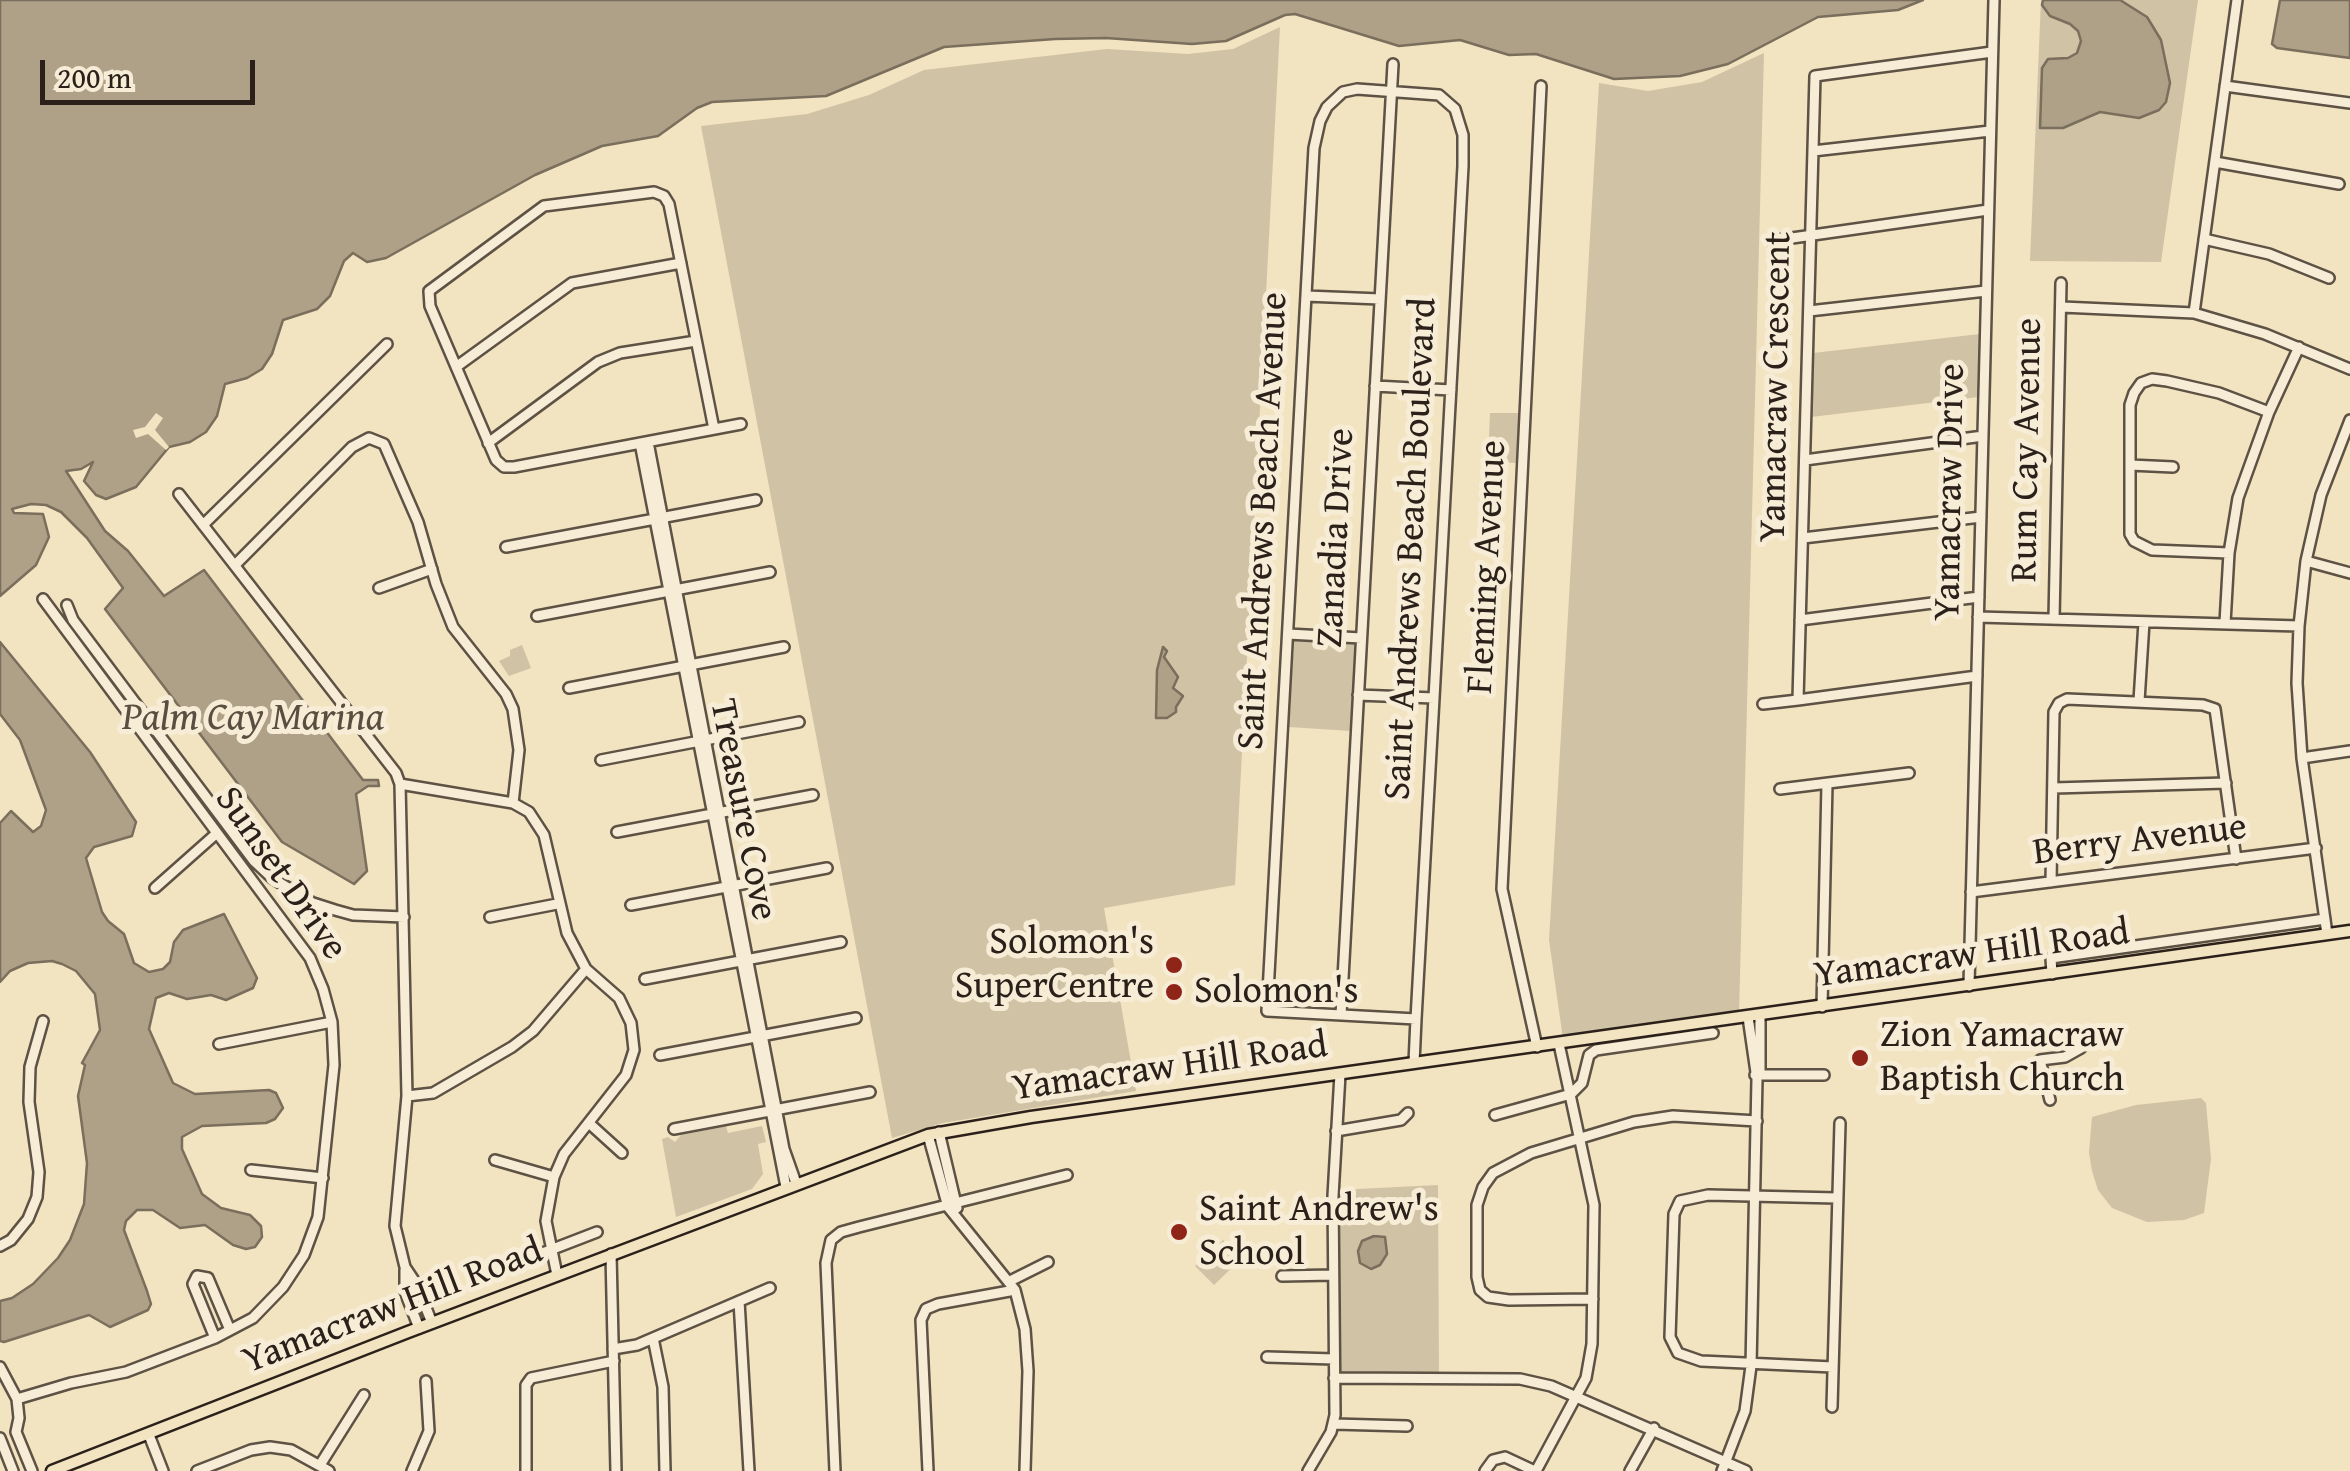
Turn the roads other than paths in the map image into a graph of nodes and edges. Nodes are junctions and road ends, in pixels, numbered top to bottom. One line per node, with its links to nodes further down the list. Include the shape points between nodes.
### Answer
1 (1994, 0): 3 (street, Yamacraw Drive)
2 (2237, 0): 6 (street)
3 (1992, 52): 9 (street, Yamacraw Drive); 10 (street, Yamacraw Crescent, via 1815,76)
4 (1393, 64): 7 (street, Zanadia Drive)
5 (1542, 86): 128 (street, Fleming Avenue, via 1502,889)
6 (2226, 86): 8 (street); 11 (street)
7 (1391, 90): 21 (street, Saint Andrews Beach Avenue, via 1343,92 1320,121); 22 (street, Zanadia Drive); 32 (street, Saint Andrews Beach Boulevard, via 1444,97 1462,128)
8 (2350, 102)
9 (1990, 132): 10 (street); 13 (street, Yamacraw Drive)
10 (1813, 151): 14 (street, Yamacraw Crescent)
11 (2215, 162): 12 (street); 15 (street)
12 (2339, 184)
13 (1988, 210): 14 (street); 20 (street, Yamacraw Drive)
14 (1810, 236): 16 (street); 24 (street, Yamacraw Crescent)
15 (2204, 239): 18 (street, via 2269,254); 25 (street)
16 (1771, 241)
17 (680, 264): 26 (street); 29 (street, via 572,283); 29 (street, via 664,196 544,206 430,290 430,306)
18 (2329, 278)
19 (2061, 283): 23 (street, Rum Cay Avenue)
20 (1986, 290): 24 (street); 37 (street, Yamacraw Drive)
21 (1306, 296): 22 (street); 68 (street, Saint Andrews Beach Avenue)
22 (1380, 299): 31 (street, Zanadia Drive)
23 (2062, 307): 25 (street); 63 (street, Rum Cay Avenue)
24 (1808, 311): 40 (street, Yamacraw Crescent)
25 (2194, 312): 28 (street)
26 (696, 342): 36 (street); 38 (street, via 598,362)
27 (387, 344): 47 (street)
28 (2299, 347): 30 (street); 33 (street)
29 (456, 367): 38 (street)
30 (2350, 369)
31 (1375, 386): 32 (street); 69 (street, Zanadia Drive)
32 (1450, 390): 75 (street, Saint Andrews Beach Boulevard)
33 (2269, 412): 41 (street, via 2185,384 2140,383 2130,405); 50 (street, via 2238,498)
34 (2350, 420): 51 (street, via 2321,494)
35 (741, 424): 36 (street)
36 (714, 429): 39 (street)
37 (1983, 436): 40 (street); 45 (street, Yamacraw Drive)
38 (488, 442): 39 (street, via 504,467)
39 (644, 442): 46 (street, Treasure Cove)
40 (1805, 460): 48 (street, Yamacraw Crescent)
41 (2130, 465): 42 (street); 50 (street, via 2134,540 2152,550)
42 (2174, 467)
43 (178, 494): 47 (street)
44 (756, 500): 46 (street)
45 (1981, 517): 48 (street); 58 (street, Yamacraw Drive)
46 (659, 518): 49 (street); 57 (street, Treasure Cove)
47 (203, 525): 52 (street)
48 (1803, 538): 64 (street, Yamacraw Crescent)
49 (506, 546)
50 (2229, 554): 66 (street)
51 (2306, 561): 55 (street); 67 (street)
52 (235, 566): 53 (street, via 352,447 374,438 390,454); 86 (street)
53 (432, 569): 56 (street); 91 (street, via 453,627 513,709 520,750)
54 (770, 572): 57 (street)
55 (2350, 572)
56 (378, 588)
57 (673, 591): 61 (street); 71 (street, Treasure Cove)
58 (1979, 597): 62 (street, Yamacraw Drive); 64 (street)
59 (42, 599): 94 (street, Sunset Drive)
60 (67, 605): 104 (street, via 263,870 292,892 335,910)
61 (537, 616)
62 (1978, 617): 63 (street); 72 (street, Yamacraw Drive)
63 (2054, 619): 65 (street)
64 (1800, 620): 76 (street, Yamacraw Crescent)
65 (2144, 622): 66 (street); 77 (street)
66 (2225, 623): 67 (street)
67 (2299, 626): 82 (street)
68 (1288, 634): 69 (street); 118 (street, Saint Andrews Beach Avenue, via 1267,1012)
69 (1361, 638): 74 (street, Zanadia Drive)
70 (784, 648): 71 (street)
71 (687, 666): 73 (street); 80 (street, Treasure Cove)
72 (1977, 676): 76 (street); 101 (street, Yamacraw Drive)
73 (568, 688)
74 (1358, 694): 75 (street); 118 (street, Zanadia Drive)
75 (1434, 698): 121 (street, Saint Andrews Beach Boulevard)
76 (1798, 700): 78 (street)
77 (2139, 701): 85 (street, via 2214,709); 88 (street, via 2059,703)
78 (1763, 704)
79 (799, 722): 80 (street)
80 (701, 740): 83 (street); 92 (street, Treasure Cove)
81 (2350, 751): 82 (street)
82 (2302, 758): 95 (street)
83 (600, 760)
84 (1909, 772): 87 (street)
85 (2226, 783): 88 (street); 96 (street)
86 (400, 784): 91 (street); 104 (street)
87 (1827, 784): 89 (street); 117 (street)
88 (2054, 788): 98 (street)
89 (1780, 789)
90 (813, 795): 92 (street)
91 (512, 803): 102 (street, via 530,812 544,835)
92 (716, 814): 93 (street); 99 (street, Treasure Cove)
93 (617, 832)
94 (217, 833): 100 (street); 123 (street, Sunset Drive, via 310,958)
95 (2316, 848): 96 (street, Berry Avenue); 106 (street)
96 (2236, 858): 98 (street, Berry Avenue)
97 (827, 868): 99 (street)
98 (2051, 882): 101 (street, Berry Avenue)
99 (730, 887): 103 (street); 112 (street, Treasure Cove)
100 (155, 888)
101 (1971, 892): 116 (street, Yamacraw Drive)
102 (558, 904): 105 (street); 113 (street)
103 (631, 905)
104 (404, 917): 137 (street)
105 (490, 917)
106 (2325, 919): 108 (street); 110 (street)
107 (2350, 931): 108 (main road, Yamacraw Hill Road)
108 (2326, 934): 111 (main road, Yamacraw Hill Road)
109 (841, 942): 112 (street)
110 (2160, 942): 111 (street); 114 (street, via 2051,958)
111 (2162, 958): 114 (main road, Yamacraw Hill Road)
112 (744, 961): 115 (street); 125 (street, Treasure Cove)
113 (586, 969): 137 (street, via 512,1047 432,1092); 144 (street, via 619,998 634,1036 626,1076)
114 (2052, 974): 116 (main road, Yamacraw Hill Road)
115 (646, 979)
116 (1969, 986): 117 (main road, Yamacraw Hill Road)
117 (1822, 1007): 119 (main road, Yamacraw Hill Road)
118 (1341, 1015): 121 (street)
119 (1754, 1016): 127 (main road, Yamacraw Hill Road); 134 (street)
120 (856, 1018): 125 (street)
121 (1416, 1019): 131 (street, Saint Andrews Beach Boulevard)
122 (42, 1022): 160 (street, via 29,1102 37,1197 28,1219)
123 (332, 1022): 126 (street); 154 (street, Sunset Drive)
124 (1714, 1033): 136 (street, via 1596,1050)
125 (758, 1037): 130 (street); 139 (street, Treasure Cove)
126 (219, 1044)
127 (1560, 1044): 128 (main road, Yamacraw Hill Road); 136 (street)
128 (1537, 1047): 131 (main road, Yamacraw Hill Road)
129 (2081, 1048): 138 (street, via 2040,1060)
130 (660, 1055)
131 (1414, 1063): 132 (main road, Yamacraw Hill Road)
132 (1340, 1074): 146 (street); 147 (main road, Yamacraw Hill Road)
133 (1824, 1075): 134 (street)
134 (1757, 1076): 142 (street)
135 (870, 1092): 139 (street)
136 (1571, 1094): 141 (street); 148 (street)
137 (407, 1096): 164 (street, via 395,1226)
138 (2050, 1100)
139 (772, 1110): 145 (street); 155 (street, Treasure Cove)
140 (1408, 1113): 146 (street, via 1401,1120)
141 (1496, 1115)
142 (1757, 1121): 148 (street, via 1674,1116); 156 (street)
143 (1840, 1123): 157 (street)
144 (590, 1124): 149 (street); 153 (street)
145 (674, 1129)
146 (1336, 1131): 167 (street)
147 (933, 1134): 155 (main road, Yamacraw Hill Road); 158 (street)
148 (1580, 1137): 171 (street, via 1594,1205); 171 (street, via 1531,1152 1487,1181 1477,1205 1477,1277 1480,1290 1493,1298)
149 (622, 1153)
150 (494, 1160): 153 (street)
151 (251, 1170): 154 (street)
152 (1067, 1176): 158 (street)
153 (554, 1177): 161 (street, via 546,1221)
154 (323, 1178): 175 (street, Sunset Drive, via 304,1255 253,1318)
155 (791, 1185): 162 (main road, Yamacraw Hill Road)
156 (1757, 1197): 157 (street); 182 (street); 182 (street, via 1685,1198 1674,1214 1672,1343 1692,1359)
157 (1836, 1198): 184 (street)
158 (952, 1205): 169 (street); 209 (street, via 841,1232 828,1245)
159 (596, 1232): 161 (street)
160 (0, 1246)
161 (550, 1251): 165 (street); 166 (street)
162 (612, 1254): 166 (main road, Yamacraw Hill Road); 178 (street)
163 (1048, 1262): 169 (street)
164 (405, 1267): 173 (street); 174 (street, via 405,1292)
165 (502, 1269)
166 (556, 1275): 173 (main road, Yamacraw Hill Road)
167 (1333, 1275): 168 (street); 180 (street)
168 (1282, 1276)
169 (1012, 1286): 210 (street, via 938,1304 921,1320); 211 (street, via 1028,1371)
170 (770, 1288): 172 (street)
171 (1593, 1300): 188 (street, via 1592,1344)
172 (739, 1301): 177 (street); 208 (street)
173 (432, 1323): 174 (main road, Yamacraw Hill Road)
174 (419, 1328): 195 (main road, Yamacraw Hill Road)
175 (230, 1330): 176 (street, Sunset Drive); 176 (street, via 208,1278 198,1276 192,1284)
176 (214, 1338): 189 (street, Sunset Drive, via 126,1372)
177 (653, 1338): 178 (street); 207 (street)
178 (613, 1349): 181 (street)
179 (1268, 1357): 180 (street)
180 (1334, 1359): 185 (street)
181 (614, 1361): 205 (street, via 531,1378); 206 (street)
182 (1751, 1366): 184 (street); 197 (street, via 1745,1411)
183 (0, 1367): 189 (street)
184 (1832, 1367): 190 (street)
185 (1334, 1378): 188 (street, via 1520,1378); 191 (street)
186 (426, 1381): 204 (street, via 429,1431)
187 (364, 1395): 198 (street)
188 (1578, 1396): 193 (street); 214 (street)
189 (16, 1399): 194 (street)
190 (1832, 1406)
191 (1334, 1424): 192 (street); 212 (street)
192 (1407, 1426)
193 (1654, 1428): 197 (street); 215 (street)
194 (16, 1432): 196 (street); 200 (street)
195 (150, 1435): 201 (main road, Yamacraw Hill Road); 202 (street)
196 (0, 1438): 199 (street)
197 (1724, 1467): 216 (street)
198 (325, 1468): 203 (street, via 270,1447)
199 (13, 1471)
200 (32, 1471)
201 (52, 1471)
202 (164, 1471)
203 (197, 1471)
204 (412, 1471)
205 (526, 1471)
206 (616, 1471)
207 (666, 1471)
208 (749, 1471)
209 (835, 1471)
210 (928, 1471)
211 (1025, 1471)
212 (1308, 1471)
213 (1485, 1471): 214 (street, via 1504,1457)
214 (1536, 1471)
215 (1630, 1471)
216 (1746, 1471)

